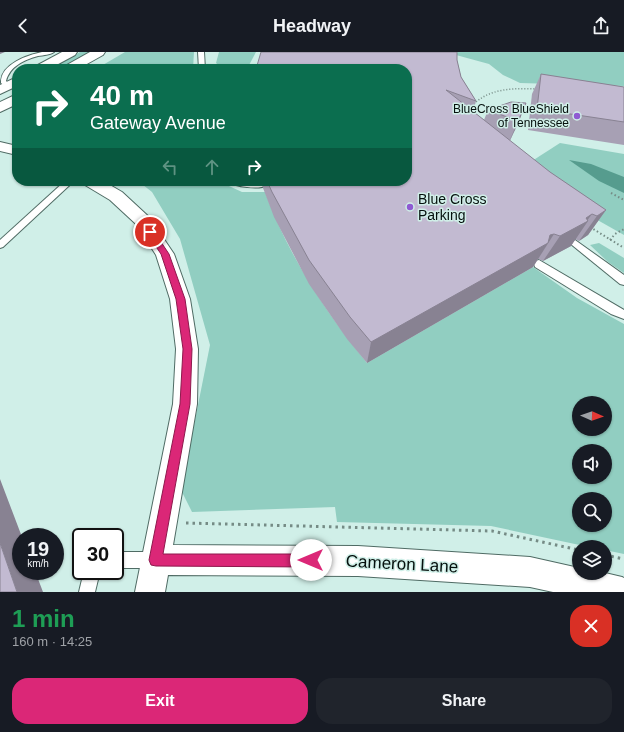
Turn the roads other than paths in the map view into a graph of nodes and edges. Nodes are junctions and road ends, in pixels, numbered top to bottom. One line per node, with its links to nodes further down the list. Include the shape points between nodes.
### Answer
1 (51, 52): 5 (lane, via 32,56)
2 (71, 52): 6 (main road)
3 (99, 52): 7 (main road)
4 (201, 52): 8 (lane)
5 (15, 64)
6 (49, 64)
7 (78, 64)
8 (202, 64)
9 (12, 66): 10 (lane, via 3,76 3,82)
10 (8, 86)
11 (12, 101): 12 (main road)
12 (0, 108)
13 (0, 146): 14 (street)
14 (12, 150)
15 (65, 186): 18 (lane)
16 (99, 186): 23 (street, via 116,196 143,221 165,254 180,299 187,349 185,404)
17 (575, 243): 20 (lane)
18 (0, 245)
19 (538, 264): 21 (lane)
20 (624, 281)
21 (624, 316)
22 (124, 560): 23 (lane)
23 (156, 560): 26 (street); 27 (street, Cameron Lane, via 358,561 530,572)
24 (89, 580): 25 (lane)
25 (86, 592)
26 (150, 592)
27 (622, 592)

